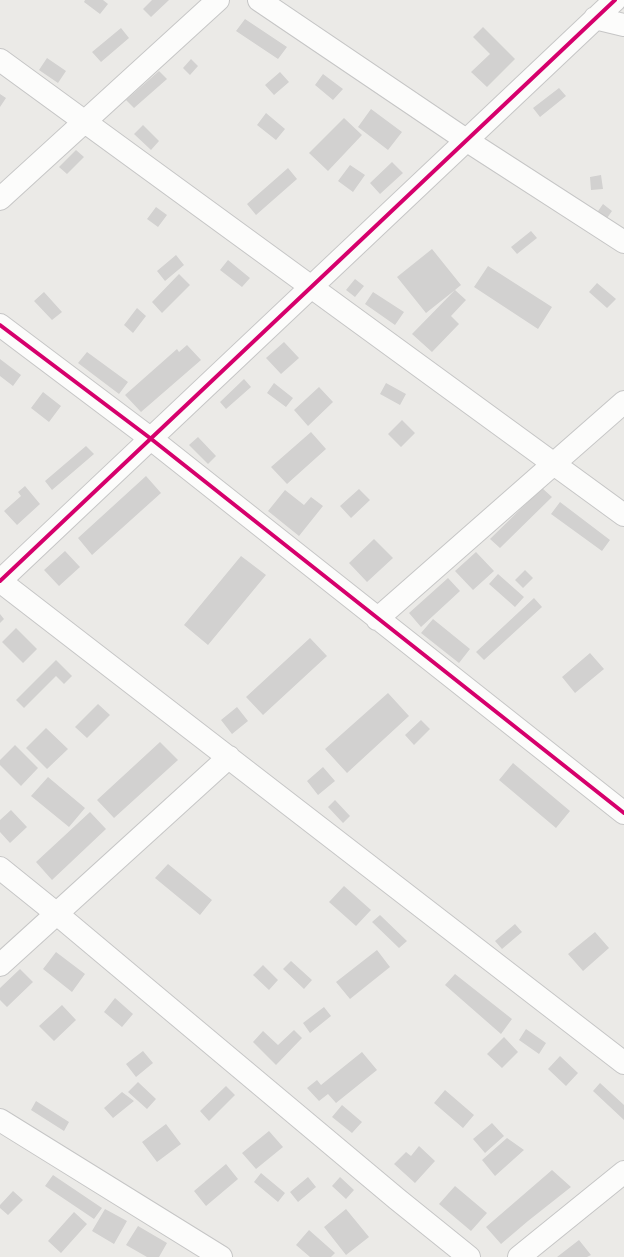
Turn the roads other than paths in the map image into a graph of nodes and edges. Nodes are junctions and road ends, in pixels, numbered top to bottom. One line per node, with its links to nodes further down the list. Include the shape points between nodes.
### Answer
1 (218, 0): 7 (street)
2 (259, 0): 8 (street)
3 (615, 0): 4 (street)
4 (595, 18): 5 (street); 8 (street)
5 (624, 25)
6 (0, 60): 7 (street)
7 (84, 122): 9 (street); 11 (street)
8 (466, 140): 10 (street); 11 (street)
9 (0, 199)
10 (624, 242)
11 (311, 286): 14 (street); 15 (street)
12 (0, 325): 14 (street)
13 (624, 402): 15 (street)
14 (150, 438): 17 (street); 18 (street)
15 (554, 464): 16 (street); 18 (street)
16 (624, 515)
17 (0, 581): 19 (street)
18 (377, 619): 20 (street)
19 (229, 757): 22 (street); 24 (street)
20 (624, 813)
21 (0, 868): 22 (street)
22 (57, 914): 23 (street); 28 (street, via 396,1199)
23 (0, 965)
24 (624, 1062)
25 (0, 1120): 27 (street)
26 (624, 1172): 29 (street)
27 (221, 1257)
28 (469, 1257)
29 (519, 1257)

